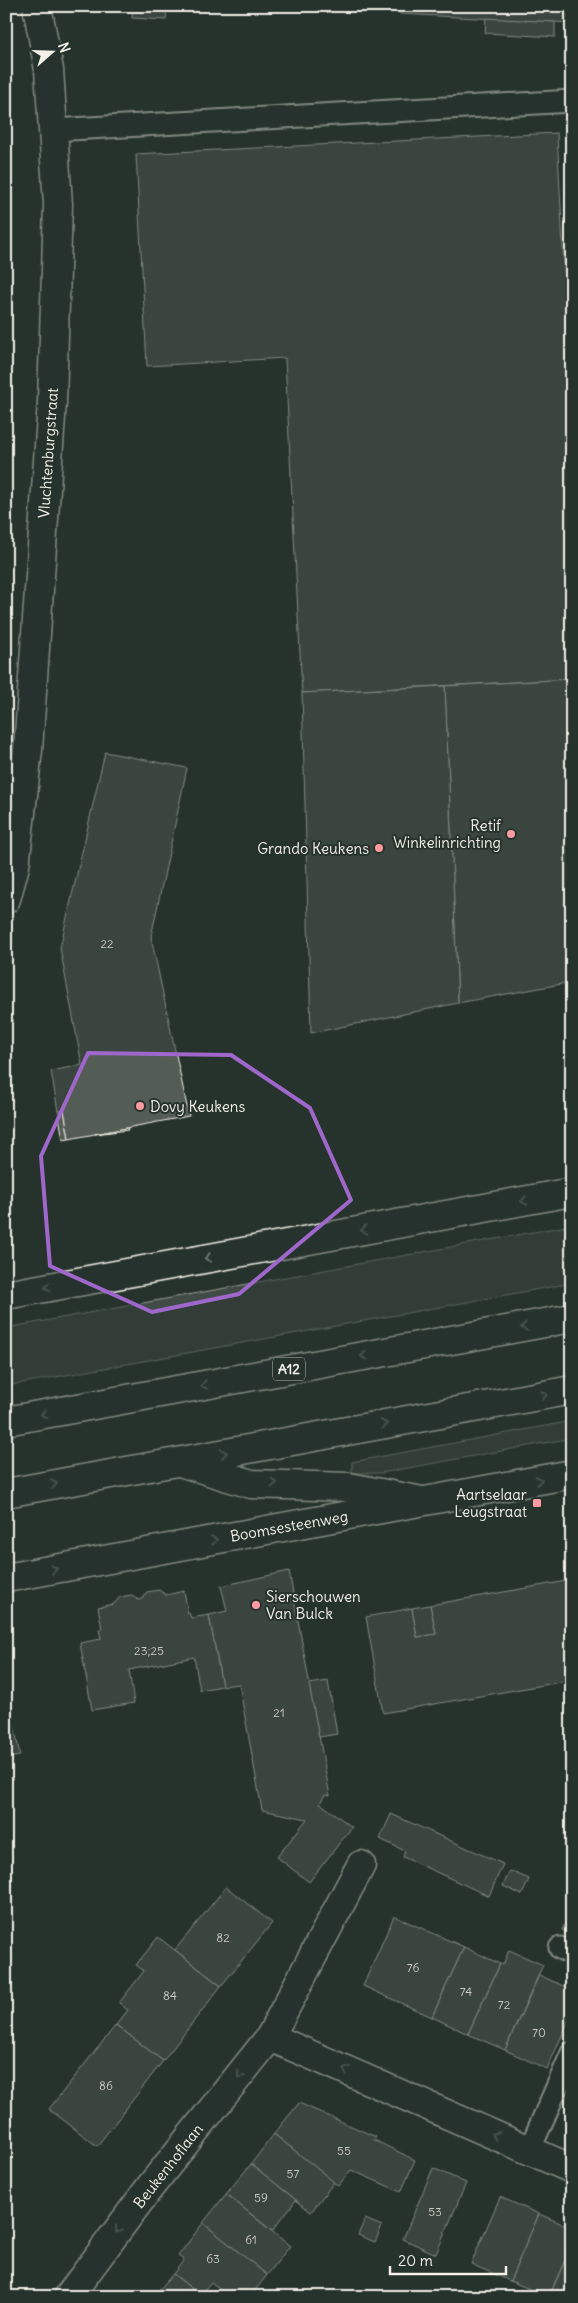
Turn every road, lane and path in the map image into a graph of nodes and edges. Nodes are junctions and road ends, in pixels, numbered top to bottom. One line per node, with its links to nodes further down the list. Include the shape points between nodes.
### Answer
1 (37, 6): 3 (main road, Vluchtenburgstraat, via 49,70)
2 (572, 101): 3 (lane)
3 (53, 130): 4 (main road, Vluchtenburgstraat, via 58,204 52,402 28,750 15,866)
4 (6, 900)
5 (572, 1192): 6 (main road, one-way to 6)
6 (6, 1295)
7 (572, 1318): 9 (main road, A12, one-way to 9)
8 (572, 1390): 10 (main road, one-way to 8)
9 (6, 1421)
10 (176, 1462): 12 (main road, one-way to 10); 13 (main road, one-way to 13, via 251,1484 349,1486)
11 (572, 1474): 13 (main road, Boomsesteenweg, one-way to 11)
12 (6, 1493)
13 (422, 1501): 14 (main road, Boomsesteenweg, one-way to 13)
14 (6, 1578)
15 (361, 1866): 16 (main road, Beukenhoflaan)
16 (270, 2037): 18 (main road, one-way to 16); 20 (main road, Beukenhoflaan, one-way to 20)
17 (572, 2053): 18 (lane)
18 (529, 2150): 19 (main road)
19 (572, 2169)
20 (68, 2297)

